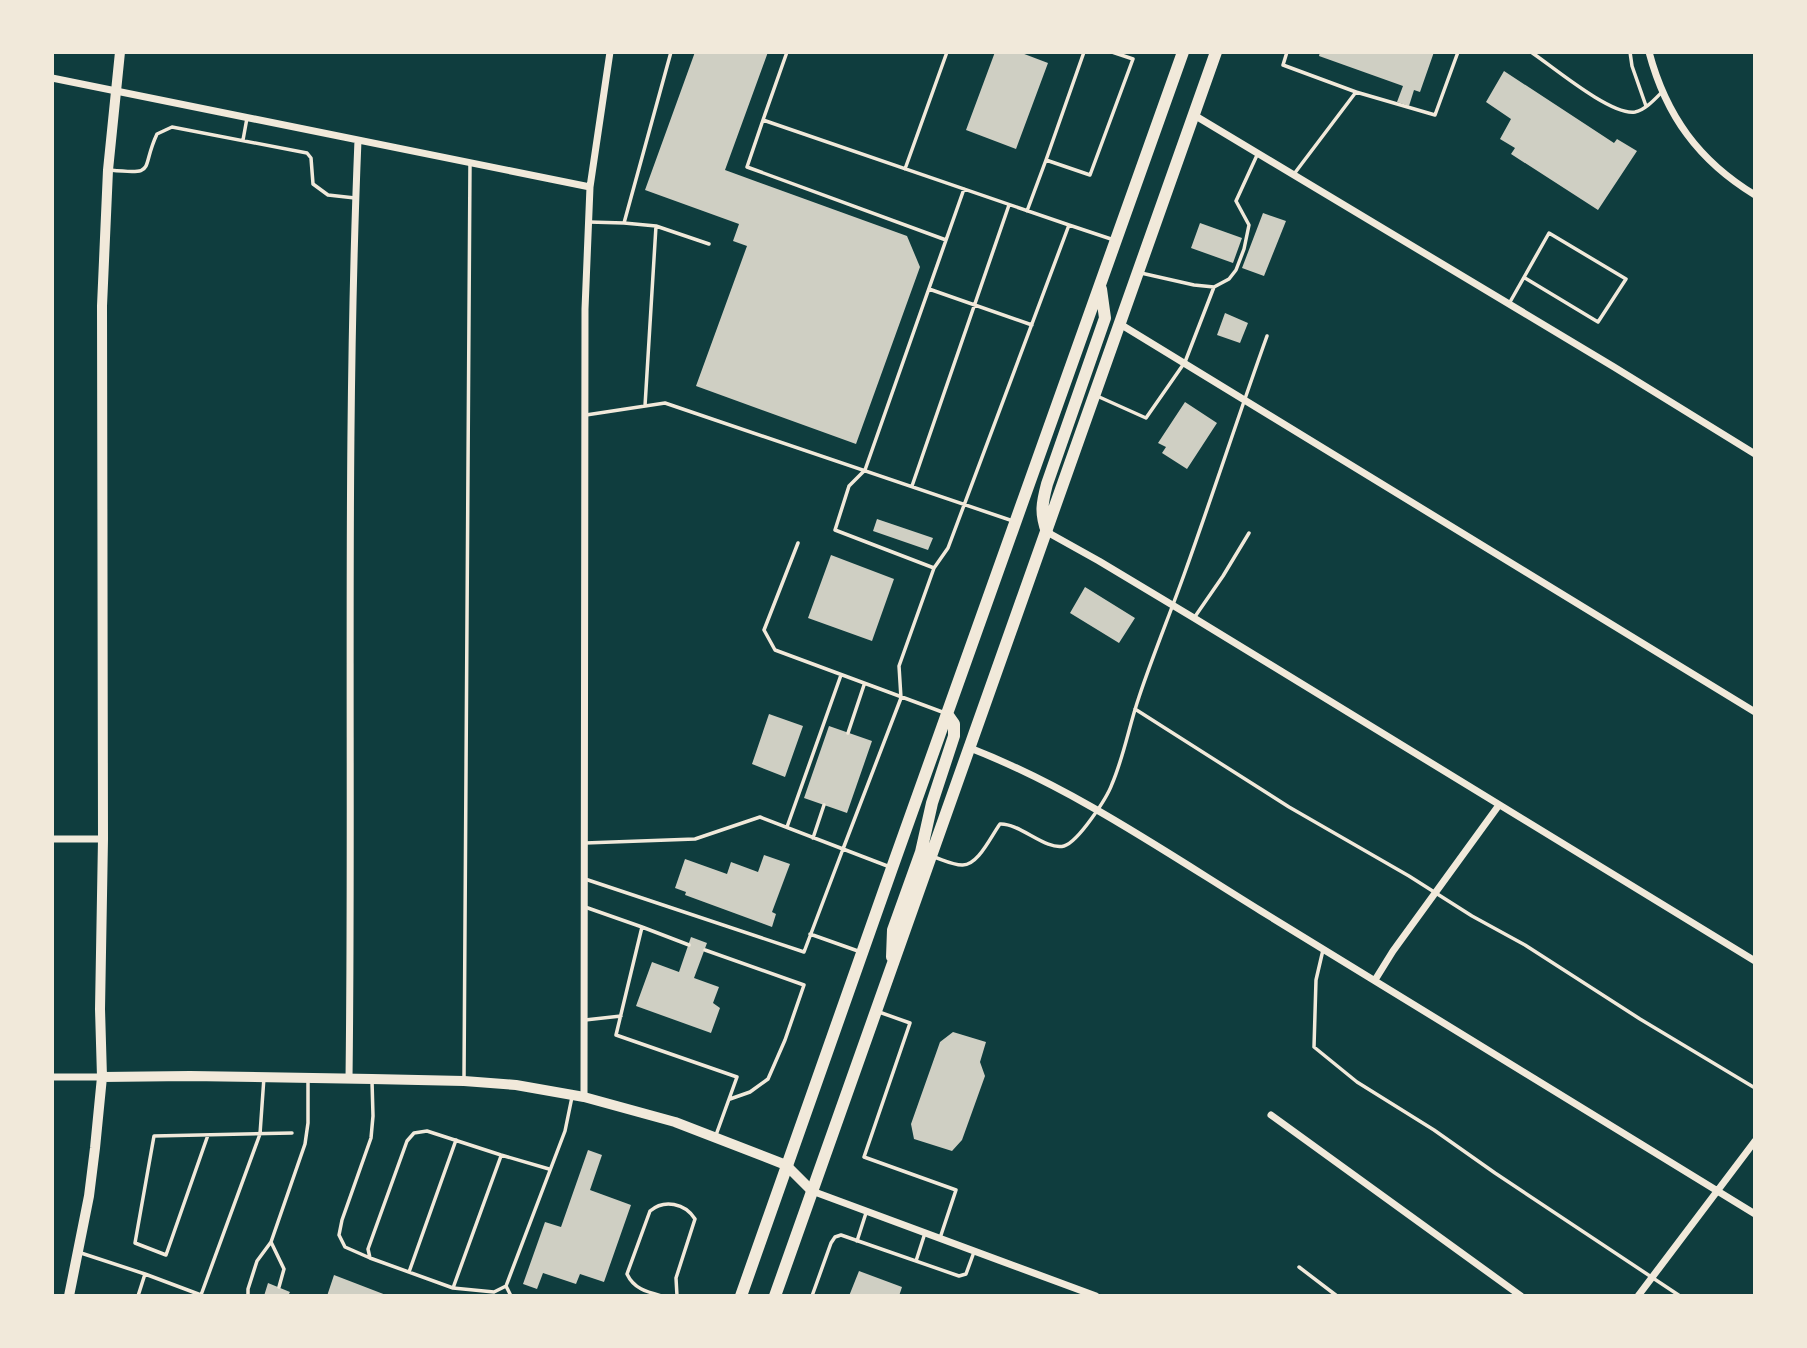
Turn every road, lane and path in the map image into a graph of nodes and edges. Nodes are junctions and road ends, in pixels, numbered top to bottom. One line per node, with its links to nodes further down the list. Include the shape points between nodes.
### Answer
1 (120, 52): 16 (street)
2 (610, 52): 31 (street)
3 (671, 52): 38 (lane)
4 (787, 52): 22 (lane)
5 (947, 52): 28 (lane)
6 (1084, 52): 26 (lane)
7 (1112, 52): 26 (lane, via 1133,59 1090,175)
8 (1183, 52): 42 (main road)
9 (1216, 52): 20 (main road)
10 (1287, 52): 17 (lane, via 1283,65)
11 (1458, 52): 17 (lane, via 1435,115)
12 (1531, 52): 19 (lane, via 1605,103 1636,112)
13 (1630, 52): 19 (lane)
14 (1649, 52): 18 (street)
15 (52, 78): 16 (street)
16 (115, 91): 21 (street); 29 (street)
17 (1356, 92): 30 (lane)
18 (1663, 92): 19 (lane); 33 (street, via 1676,120 1700,152)
19 (1646, 106)
20 (1195, 115): 25 (street); 44 (main road)
21 (247, 118): 23 (lane); 24 (street)
22 (763, 120): 28 (lane); 41 (lane, via 747,167)
23 (243, 140): 29 (lane, via 172,127 157,134 145,169 138,173); 34 (lane, via 307,153 313,184 328,195)
24 (358, 140): 27 (street); 34 (street)
25 (1259, 152): 30 (street); 47 (lane, via 1236,201 1249,225 1244,249 1229,279)
26 (1046, 160): 36 (lane)
27 (470, 163): 31 (street); 110 (lane)
28 (905, 169): 32 (lane)
29 (108, 170): 84 (street, via 102,306)
30 (1294, 174): 49 (street)
31 (590, 187): 37 (street)
32 (964, 189): 35 (lane); 41 (lane)
33 (1755, 195)
34 (355, 198): 108 (street, via 350,409)
35 (1009, 205): 36 (lane); 50 (lane)
36 (1027, 211): 39 (lane)
37 (589, 222): 38 (lane); 58 (street)
38 (624, 223): 40 (lane)
39 (1069, 225): 42 (lane); 52 (lane)
40 (656, 226): 43 (lane); 57 (lane)
41 (946, 240): 48 (lane)
42 (1117, 241): 46 (main road)
43 (709, 244)
44 (1139, 272): 47 (lane); 51 (main road)
45 (1525, 278): 45 (lane, via 1549,233 1626,279 1598,322); 49 (lane)
46 (1100, 285): 63 (main road); 64 (main road, via 1105,318 1047,484 1041,509)
47 (1214, 287): 54 (lane)
48 (929, 289): 50 (lane); 60 (lane)
49 (1509, 304): 59 (street)
50 (974, 305): 52 (lane); 61 (lane)
51 (1120, 324): 54 (street); 55 (main road)
52 (1032, 325): 62 (lane)
53 (1267, 336): 56 (lane)
54 (1185, 362): 55 (lane, via 1146,418); 56 (street)
55 (1096, 395): 64 (main road)
56 (1245, 399): 68 (lane); 74 (street)
57 (645, 406): 58 (lane); 60 (lane, via 665,403)
58 (586, 416): 85 (street)
59 (1755, 454)
60 (865, 470): 61 (lane); 67 (lane, via 849,486 835,530)
61 (912, 486): 62 (lane)
62 (965, 504): 63 (lane); 67 (lane, via 948,548)
63 (1015, 522): 75 (main road)
64 (1047, 532): 68 (street); 77 (main road)
65 (1249, 533): 69 (lane)
66 (798, 543): 70 (lane, via 764,629 775,650)
67 (934, 568): 72 (lane, via 899,666)
68 (1173, 605): 69 (street); 73 (lane)
69 (1195, 618): 79 (street)
70 (841, 675): 71 (lane); 81 (lane)
71 (865, 684): 72 (lane); 76 (lane)
72 (901, 698): 75 (lane); 86 (lane)
73 (1135, 709): 80 (lane, via 1112,786); 90 (lane)
74 (1755, 712)
75 (947, 714): 88 (main road); 99 (main road, via 954,724 954,736 893,930)
76 (848, 733)
77 (970, 748): 80 (street, via 1008,763); 87 (main road)
78 (824, 805): 82 (lane)
79 (1499, 805): 90 (street); 98 (street)
80 (1096, 811): 87 (lane, via 1064,846 1000,824 970,864); 95 (street)
81 (787, 827): 82 (lane); 85 (lane, via 760,817 695,839)
82 (813, 838): 86 (lane)
83 (52, 839): 84 (street)
84 (103, 839): 105 (street)
85 (585, 843): 89 (street)
86 (843, 849): 88 (lane); 93 (lane)
87 (931, 856): 99 (main road)
88 (891, 868): 97 (main road)
89 (585, 879): 91 (street); 93 (lane, via 804,952)
90 (1435, 893): 100 (street); 111 (lane)
91 (585, 907): 92 (lane); 103 (street)
92 (642, 928): 94 (lane); 102 (lane)
93 (810, 934): 97 (lane)
94 (689, 944)
95 (1323, 948): 100 (street); 140 (lane, via 1316,980 1314,1047 1357,1082)
96 (705, 950): 114 (lane, via 804,985 768,1079)
97 (862, 953): 123 (main road)
98 (1755, 961)
99 (891, 972): 101 (main road)
100 (1375, 980): 126 (street)
101 (877, 1011): 125 (main road); 130 (lane, via 910,1023 864,1157 956,1190)
102 (621, 1016): 103 (lane); 114 (lane, via 616,1035 737,1077)
103 (584, 1020): 113 (street)
104 (52, 1077): 105 (street)
105 (102, 1077): 106 (street); 134 (street)
106 (264, 1077): 107 (street); 117 (lane)
107 (308, 1078): 108 (street); 132 (lane, via 305,1144)
108 (349, 1079): 109 (street)
109 (372, 1079): 110 (street); 135 (lane, via 371,1138 339,1235 345,1247)
110 (464, 1081): 112 (street)
111 (1755, 1088)
112 (572, 1095): 113 (street); 124 (lane, via 565,1131)
113 (584, 1097): 119 (street)
114 (730, 1099): 119 (lane)
115 (1271, 1115): 155 (street)
116 (292, 1133): 117 (lane)
117 (260, 1134): 118 (lane); 139 (lane, via 201,1295)
118 (208, 1135): 118 (lane, via 154,1136 135,1243 166,1255)
119 (715, 1137): 123 (street)
120 (456, 1140): 122 (lane); 135 (lane, via 427,1131 414,1133 407,1142 368,1248); 138 (lane)
121 (1755, 1141): 126 (street)
122 (501, 1155): 124 (lane); 143 (lane)
123 (786, 1165): 125 (street); 151 (main road)
124 (549, 1169): 141 (lane)
125 (812, 1191): 127 (street); 144 (main road)
126 (1717, 1191): 128 (street); 140 (street)
127 (866, 1211): 129 (street); 131 (lane)
128 (1755, 1214)
129 (925, 1232): 130 (street); 136 (lane)
130 (940, 1238): 133 (street)
131 (857, 1241): 136 (lane); 152 (lane, via 835,1237)
132 (271, 1242): 142 (lane, via 284,1269); 147 (lane, via 257,1261)
133 (975, 1251): 136 (lane, via 962,1276); 153 (street)
134 (79, 1252): 139 (lane); 145 (street)
135 (370, 1258): 138 (lane)
136 (916, 1261)
137 (1299, 1267): 154 (lane)
138 (409, 1272): 143 (lane)
139 (145, 1274): 146 (lane)
140 (1653, 1276): 156 (street); 157 (lane)
141 (506, 1286): 143 (lane, via 494,1292); 148 (lane)
142 (279, 1287)
143 (453, 1289)
144 (776, 1295)
145 (69, 1296)
146 (138, 1296)
147 (248, 1296)
148 (511, 1296)
149 (662, 1296): 150 (lane, via 637,1288 626,1274 650,1211 663,1204 678,1205 695,1219 676,1278)
150 (677, 1296)
151 (741, 1296)
152 (812, 1296)
153 (1096, 1296)
154 (1337, 1296)
155 (1521, 1296)
156 (1638, 1296)
157 (1680, 1296)

